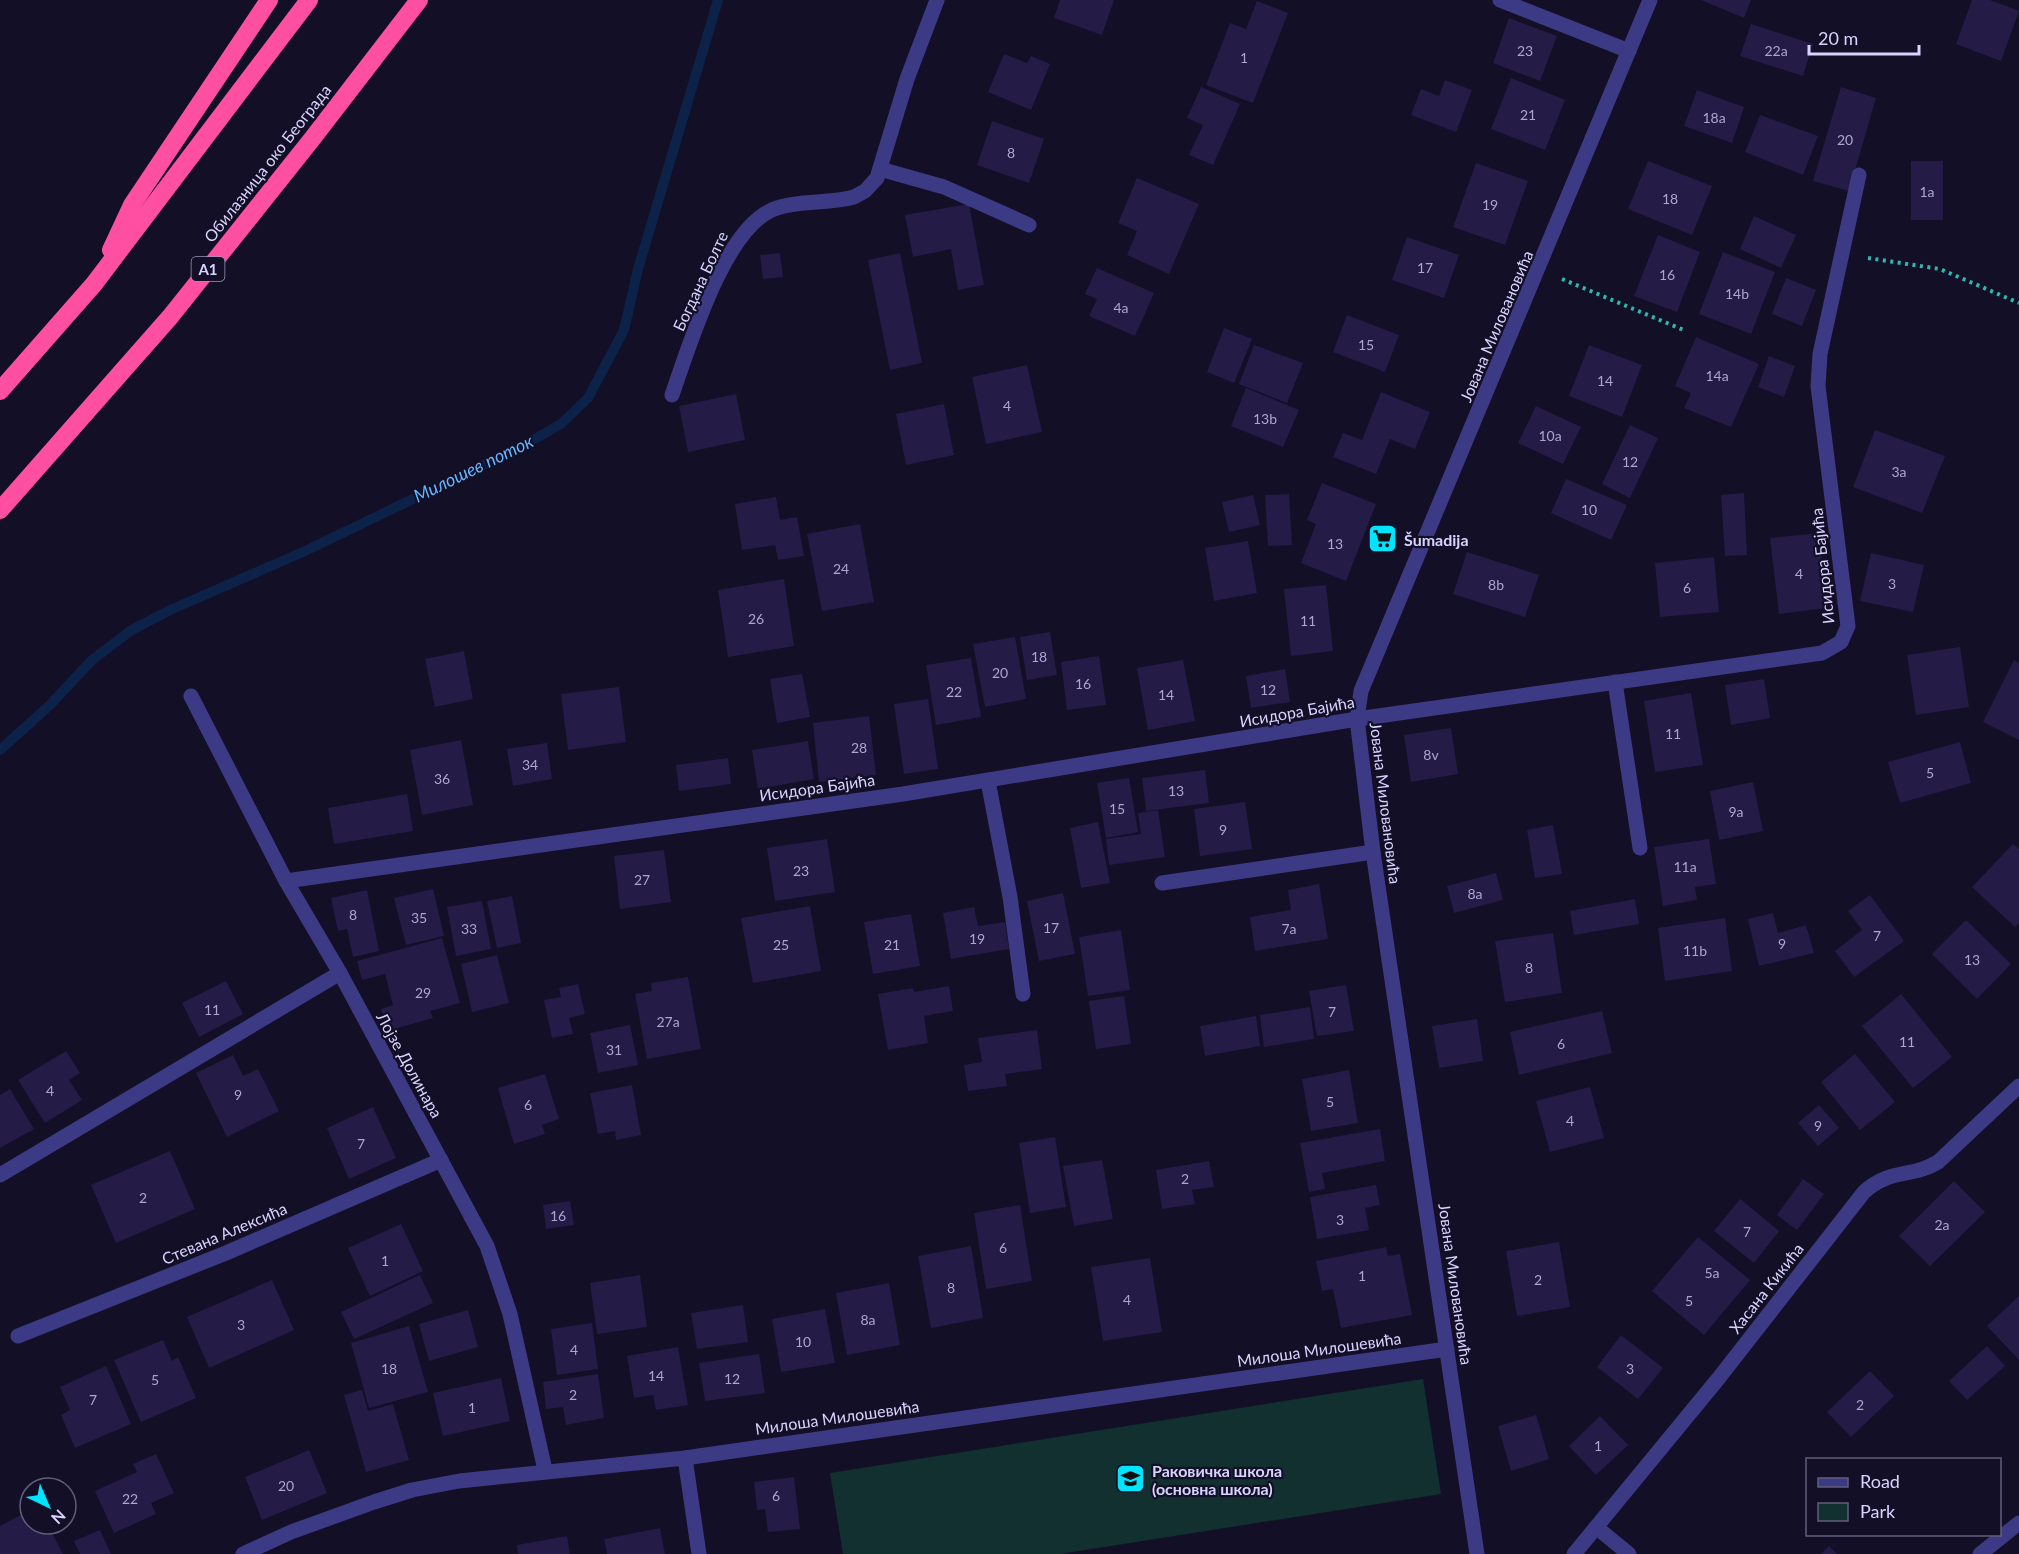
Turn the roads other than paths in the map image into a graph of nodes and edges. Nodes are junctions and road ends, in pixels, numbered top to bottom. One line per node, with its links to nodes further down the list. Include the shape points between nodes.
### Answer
1 (269, 0): 13 (highway, via 132,205)
2 (309, 0): 13 (highway)
3 (418, 0): 8 (highway, Обилазница око Београда / A1)
4 (429, 0): 8 (highway)
5 (937, 0): 10 (street, Богдана Болте, via 907,79)
6 (1500, 0): 9 (street)
7 (1650, 0): 9 (street, Јована Миловановића)
8 (406, 18): 16 (highway, Обилазница око Београда / A1, via 170,316)
9 (1629, 51): 19 (street, Јована Миловановића, via 1361,692)
10 (880, 169): 12 (street, via 944,187); 15 (street, Богдана Болте, via 872,183 854,197 777,208 752,223 737,239 698,323)
11 (1859, 175): 17 (street, Исидора Бајића, via 1820,354 1818,387 1846,635 1822,653)
12 (1029, 225)
13 (94, 284): 14 (highway)
14 (0, 391)
15 (672, 395)
16 (0, 510)
17 (1615, 682): 19 (street, Исидора Бајића); 21 (street)
18 (191, 696): 23 (street, Лојзе Долинара)
19 (1357, 719): 20 (street, Исидора Бајића); 22 (street, Јована Миловановића)
20 (988, 781): 23 (street, Исидора Бајића); 26 (street)
21 (1640, 848)
22 (1373, 852): 24 (street); 31 (street, Јована Миловановића)
23 (286, 881): 25 (street, Лојзе Долинара)
24 (1162, 883)
25 (340, 973): 28 (street, Лојзе Долинара); 29 (street)
26 (1023, 994)
27 (2019, 1086): 35 (street, Хасана Кикића, via 1938,1162 1882,1179 1864,1192)
28 (441, 1160): 30 (street, Стевана Алексића, via 226,1253); 33 (street, Лојзе Долинара, via 487,1246 510,1314)
29 (0, 1175)
30 (18, 1336)
31 (1447, 1349): 32 (street, Милоша Милошевића); 38 (street, Јована Миловановића)
32 (685, 1458): 33 (street, Милоша Милошевића); 37 (street)
33 (545, 1470): 36 (street, Милоша Милошевића, via 412,1490 291,1532)
34 (2019, 1524): 41 (street)
35 (1596, 1527): 39 (street, Хасана Кикића); 40 (street)
36 (243, 1554)
37 (699, 1554)
38 (1477, 1554)
39 (1574, 1554)
40 (1629, 1554)
41 (1980, 1554)

